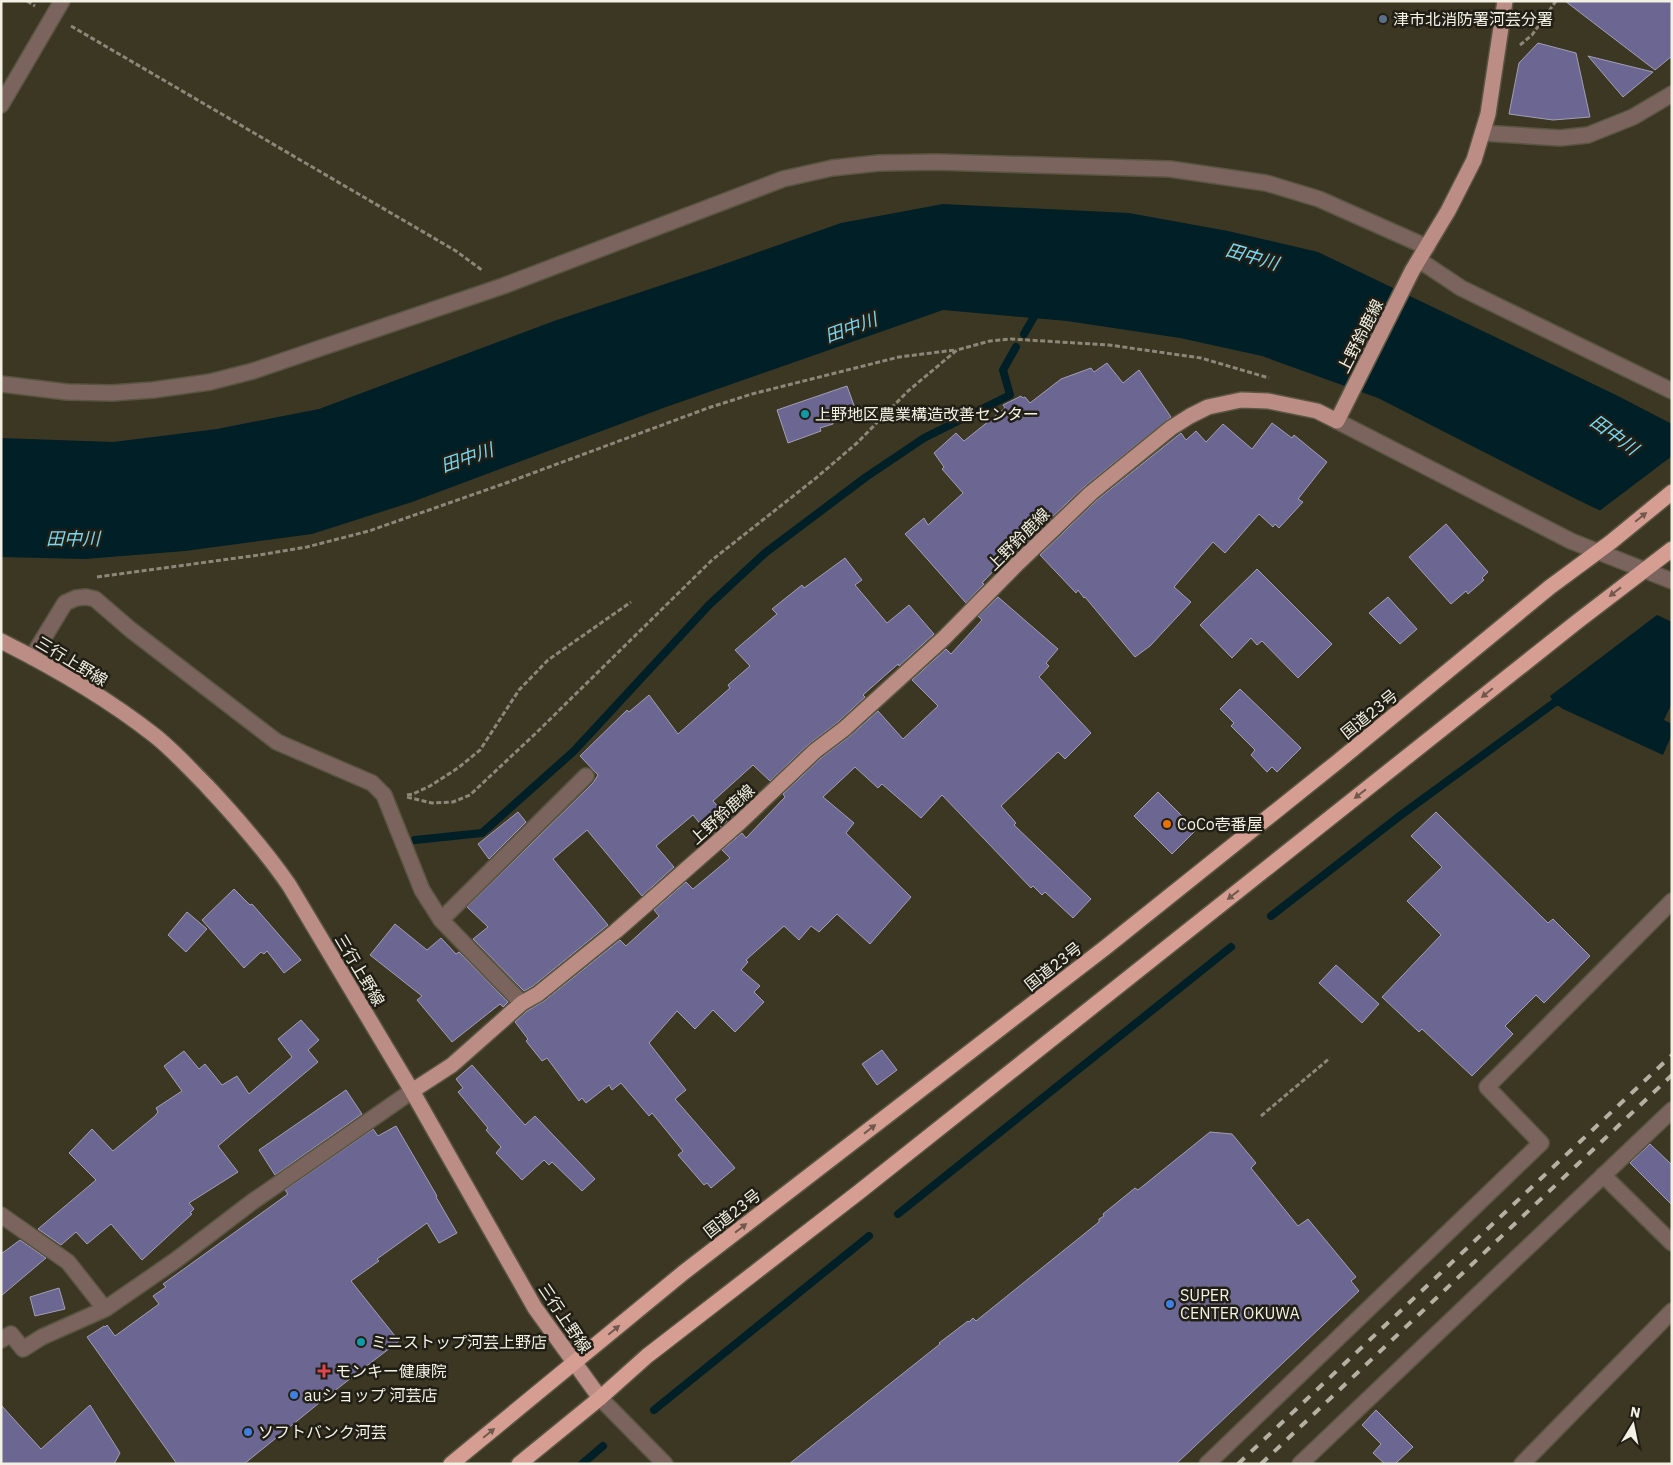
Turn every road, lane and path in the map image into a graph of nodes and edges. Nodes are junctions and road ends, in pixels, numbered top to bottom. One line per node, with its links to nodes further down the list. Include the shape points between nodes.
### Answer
1 (62, 1): 4 (street)
2 (1505, 1): 5 (main road, 上野鈴鹿線)
3 (1556, 1): 5 (path, via 1522,45)
4 (53, 17): 7 (street); 11 (path, via 456,251)
5 (1497, 54): 8 (main road, 上野鈴鹿線)
6 (1672, 94): 8 (street, via 1633,117 1588,135 1560,138)
7 (1, 105)
8 (1483, 134): 9 (main road, 上野鈴鹿線, via 1463,184)
9 (1427, 247): 10 (main road, 上野鈴鹿線); 11 (street, via 1320,199 1256,182 1170,168 879,163 832,168 783,179)
10 (1416, 266): 15 (street); 16 (main road, 上野鈴鹿線)
11 (504, 286): 14 (street, via 253,371 210,382 112,392 67,392)
12 (957, 350): 13 (path, via 1011,338 1109,345 1201,358); 22 (path, via 899,357 752,394 369,531 259,556 99,576 84,584); 23 (path, via 908,391 857,443 712,560 470,795 453,802 432,803 404,796 430,786 480,750 519,690 548,660)
13 (1270, 379)
14 (1, 384)
15 (1672, 391)
16 (1337, 421): 19 (street, via 1562,537); 29 (main road, 上野鈴鹿線, via 1317,411 1268,401 1241,400 1208,408 1171,428 1091,493 944,638 696,861 608,938)
17 (1672, 492): 19 (highway, 国道23号, one-way to 17)
18 (1672, 549): 20 (highway)
19 (1597, 551): 20 (street); 40 (highway, 国道23号, one-way to 19, via 683,1273 1114,941)
20 (1649, 566): 21 (street); 41 (highway, one-way to 41, via 647,1356)
21 (1672, 581)
22 (76, 598): 25 (street, via 65,603); 28 (street, via 86,597 99,602 277,742 372,783 384,796 422,890)
23 (631, 602)
24 (1, 641): 25 (main road, 三行上野線)
25 (32, 657): 31 (main road, 三行上野線, via 99,697 153,735 183,761 238,819 289,885)
26 (586, 776): 28 (street)
27 (1672, 901): 45 (street, via 1487,1086 1541,1143)
28 (441, 920): 29 (street)
29 (522, 1004): 31 (main road, 上野鈴鹿線, via 452,1065)
30 (1330, 1058): 33 (path)
31 (412, 1091): 37 (street); 40 (main road, 三行上野線, via 535,1308)
32 (1672, 1110): 34 (street)
33 (1261, 1116)
34 (1603, 1175): 36 (street); 46 (street)
35 (1, 1215): 37 (street, via 68,1262)
36 (1672, 1243)
37 (104, 1309): 39 (street, via 23,1349 11,1334)
38 (1672, 1310): 47 (street)
39 (1, 1340)
40 (574, 1363): 41 (main road, 三行上野線); 42 (highway, 国道23号, one-way to 40)
41 (600, 1398): 43 (highway); 44 (street)
42 (451, 1464)
43 (519, 1464)
44 (665, 1464)
45 (1207, 1464)
46 (1300, 1464)
47 (1522, 1464)

